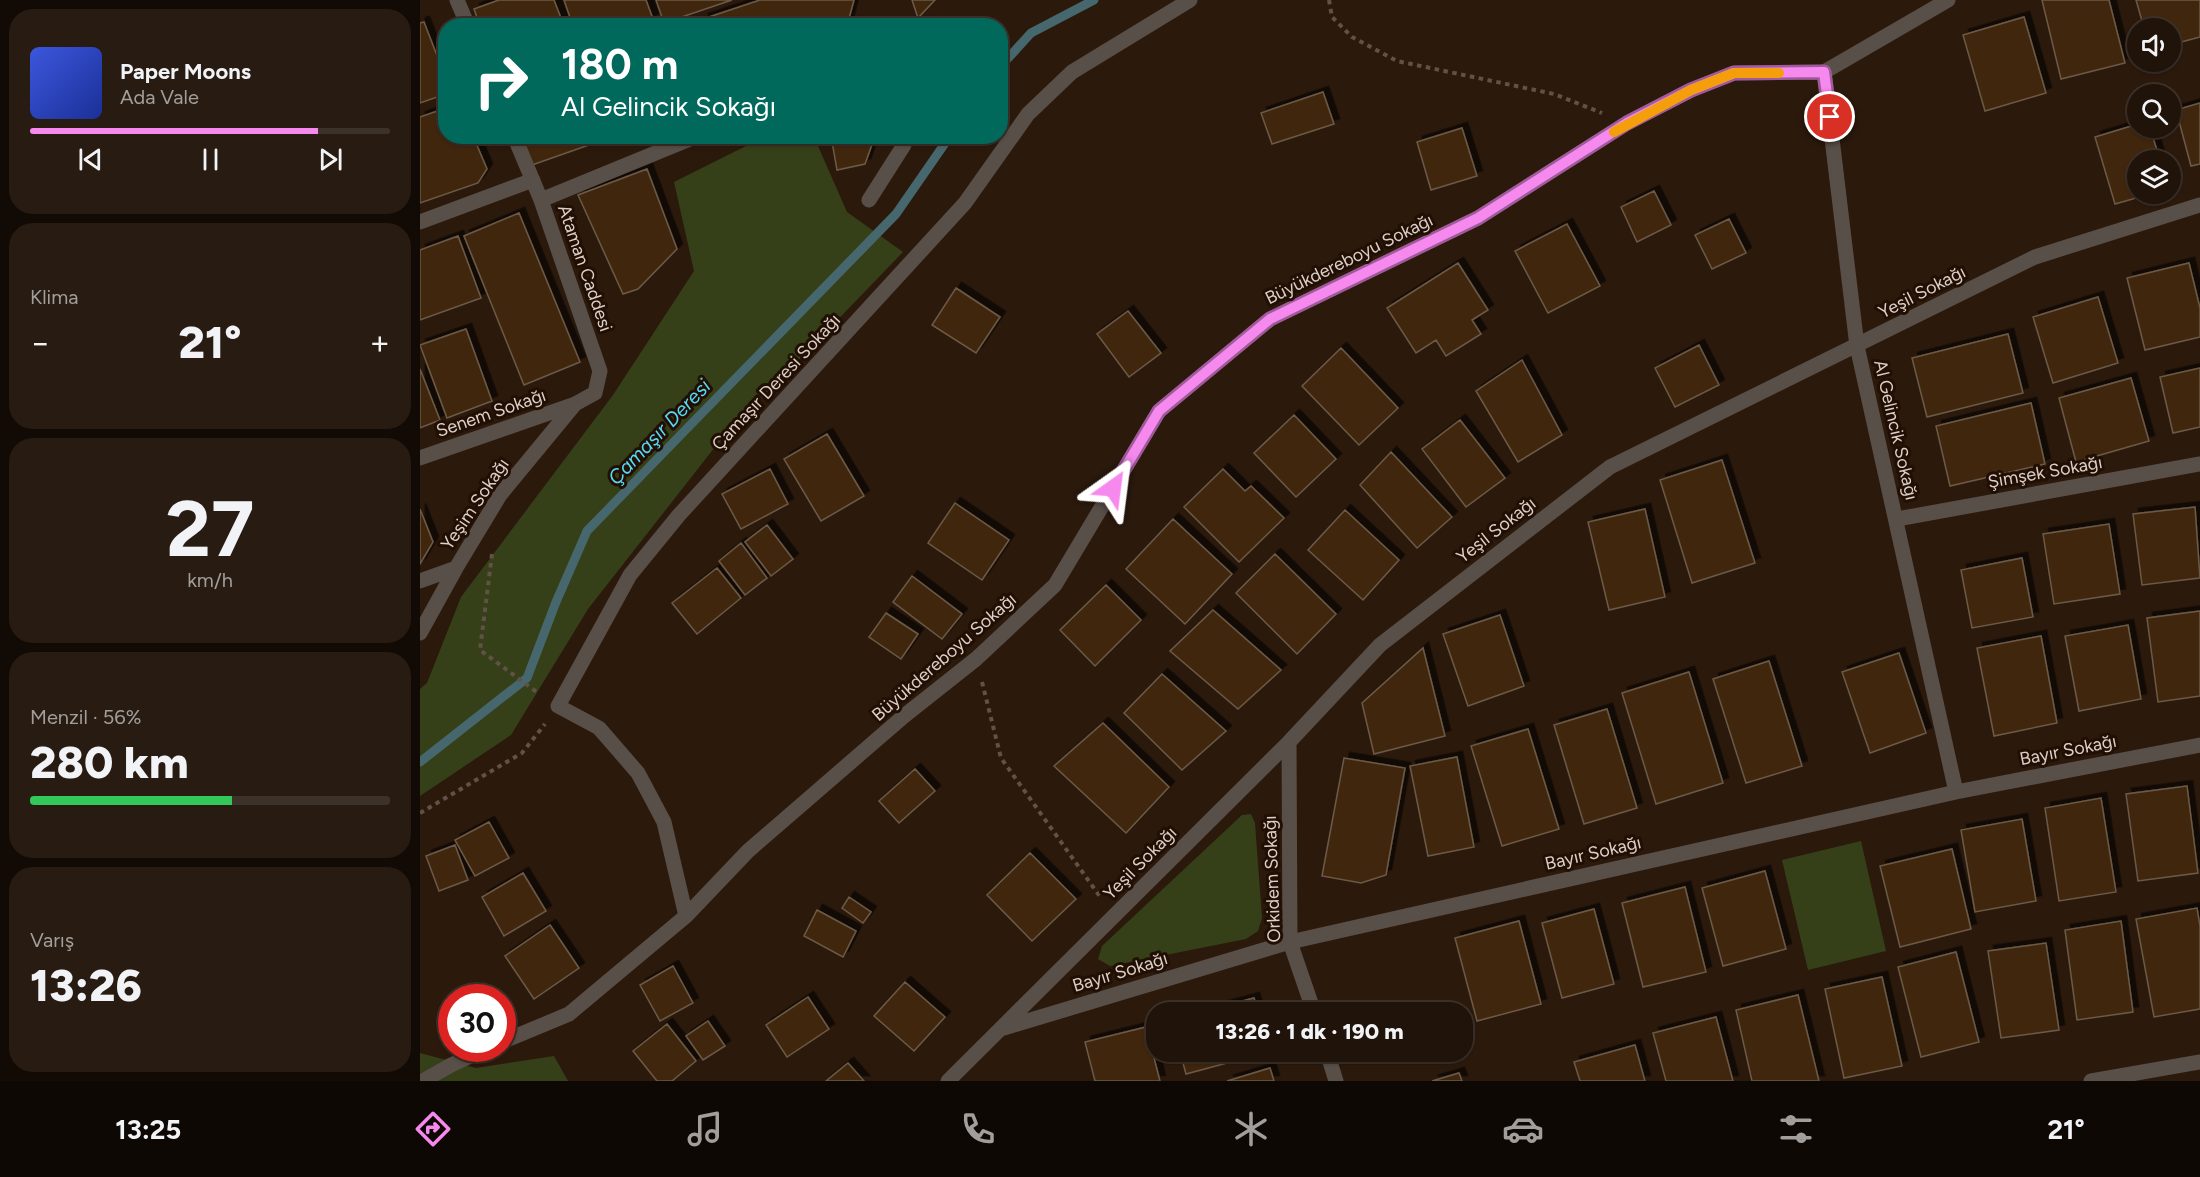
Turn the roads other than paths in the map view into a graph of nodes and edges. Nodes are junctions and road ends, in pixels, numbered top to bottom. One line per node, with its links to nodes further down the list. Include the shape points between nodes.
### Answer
1 (457, 0): 4 (street)
2 (1190, 0): 6 (street, Çamaşır Deresi Sokağı, via 1072,72 1028,114)
3 (1948, 0): 5 (street, Büyükdereboyu Sokağı)
4 (465, 18)
5 (1824, 72): 16 (street, Al Gelincik Sokağı); 27 (street, Büyükdereboyu Sokağı, via 1734,73 1691,90 1627,123 1478,218 1270,319 1159,411 1055,585 976,659 748,851)
6 (1008, 142)
7 (517, 144): 11 (street, Ataman Caddesi)
8 (678, 144): 12 (street)
9 (904, 144): 13 (street)
10 (1007, 144): 27 (street, Çamaşır Deresi Sokağı, via 965,203 680,514 637,567 558,706 599,728 638,773 664,822)
11 (532, 180): 12 (street, Ataman Caddesi); 15 (street)
12 (541, 200): 17 (street, Ataman Caddesi, via 600,371 595,393)
13 (869, 200)
14 (2200, 205): 16 (street, Yeşil Sokağı, via 2035,257)
15 (420, 222)
16 (1857, 346): 20 (street, Al Gelincik Sokağı); 24 (street, Yeşil Sokağı, via 1610,467 1380,645)
17 (575, 404): 18 (street, Senem Sokağı); 21 (street, Yeşim Sokağı, via 500,495)
18 (420, 458)
19 (2200, 464): 20 (street, Şimşek Sokağı)
20 (1897, 519): 26 (street, Al Gelincik Sokağı)
21 (456, 568): 22 (street, Yeşim Sokağı); 23 (street)
22 (420, 581)
23 (420, 633)
24 (1288, 742): 28 (street, Orkidem Sokağı); 30 (street, Yeşil Sokağı)
25 (2200, 745): 26 (street, Bayır Sokağı)
26 (1956, 792): 28 (street, Bayır Sokağı)
27 (686, 916): 31 (street, Büyükdereboyu Sokağı, via 569,1014)
28 (1290, 942): 29 (street, Orkidem Sokağı); 30 (street, Bayır Sokağı)
29 (1311, 1002)
30 (1001, 1028): 36 (street, Yeşil Sokağı)
31 (516, 1036)
32 (458, 1062): 35 (street)
33 (1330, 1062): 37 (street)
34 (2200, 1062): 38 (street)
35 (423, 1081)
36 (948, 1081)
37 (1336, 1081)
38 (2091, 1081)

